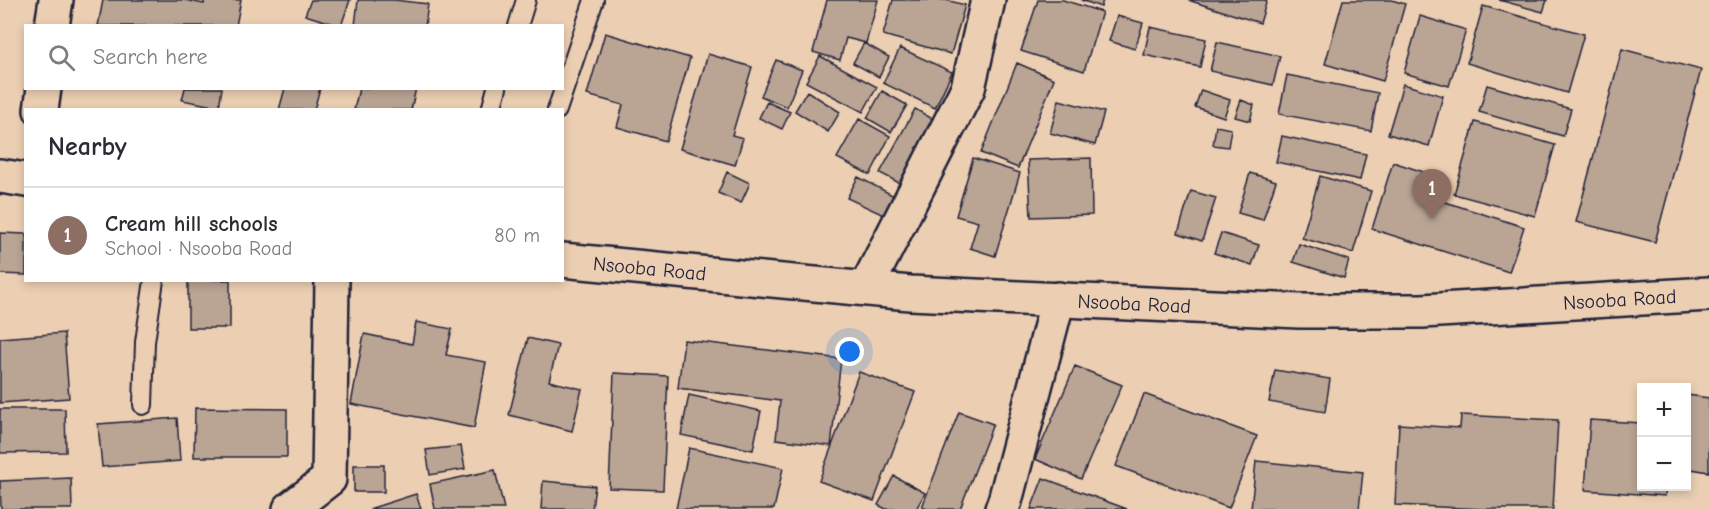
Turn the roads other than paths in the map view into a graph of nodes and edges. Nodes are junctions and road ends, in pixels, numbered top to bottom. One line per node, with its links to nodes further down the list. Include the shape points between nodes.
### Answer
1 (56, 0): 5 (street)
2 (526, 0): 6 (lane)
3 (594, 0): 7 (lane)
4 (988, 0): 19 (street, via 968,88)
5 (52, 24)
6 (519, 24)
7 (564, 89)
8 (44, 90): 11 (street)
9 (497, 90): 12 (lane)
10 (564, 90): 13 (lane)
11 (41, 108)
12 (492, 108)
13 (558, 108)
14 (0, 176): 15 (street)
15 (24, 180)
16 (564, 260): 19 (street, Nsooba Road)
17 (154, 282): 22 (lane, via 145,342)
18 (332, 282): 23 (street)
19 (866, 288): 21 (street, Nsooba Road)
20 (1709, 294): 21 (street, Nsooba Road, via 1422,311 1299,311)
21 (1058, 299): 25 (street)
22 (143, 405)
23 (330, 494): 24 (street)
24 (290, 509)
25 (1002, 509)

